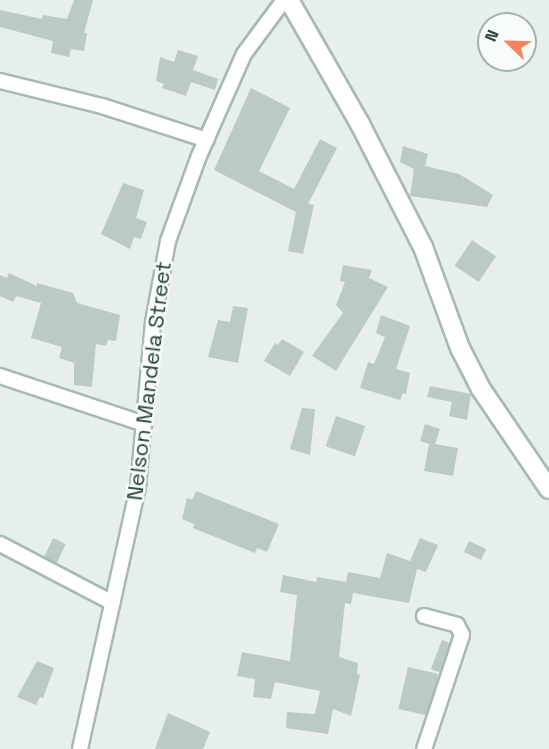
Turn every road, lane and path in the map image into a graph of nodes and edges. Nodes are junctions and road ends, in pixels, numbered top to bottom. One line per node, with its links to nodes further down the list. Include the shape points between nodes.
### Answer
1 (284, 0): 4 (street, Nelson Mandela Street, via 252,38)
2 (289, 0): 7 (street, via 360,124 423,247 460,348 481,389)
3 (0, 81): 4 (street, via 102,106)
4 (207, 140): 6 (street, Nelson Mandela Street, via 168,240 153,322)
5 (0, 376): 6 (street)
6 (144, 424): 9 (street, Nelson Mandela Street, via 138,487)
7 (549, 489)
8 (0, 544): 9 (street)
9 (113, 603): 11 (street, Nelson Mandela Street)
10 (424, 616): 12 (street, via 457,626 462,635)
11 (80, 749)
12 (424, 749)

